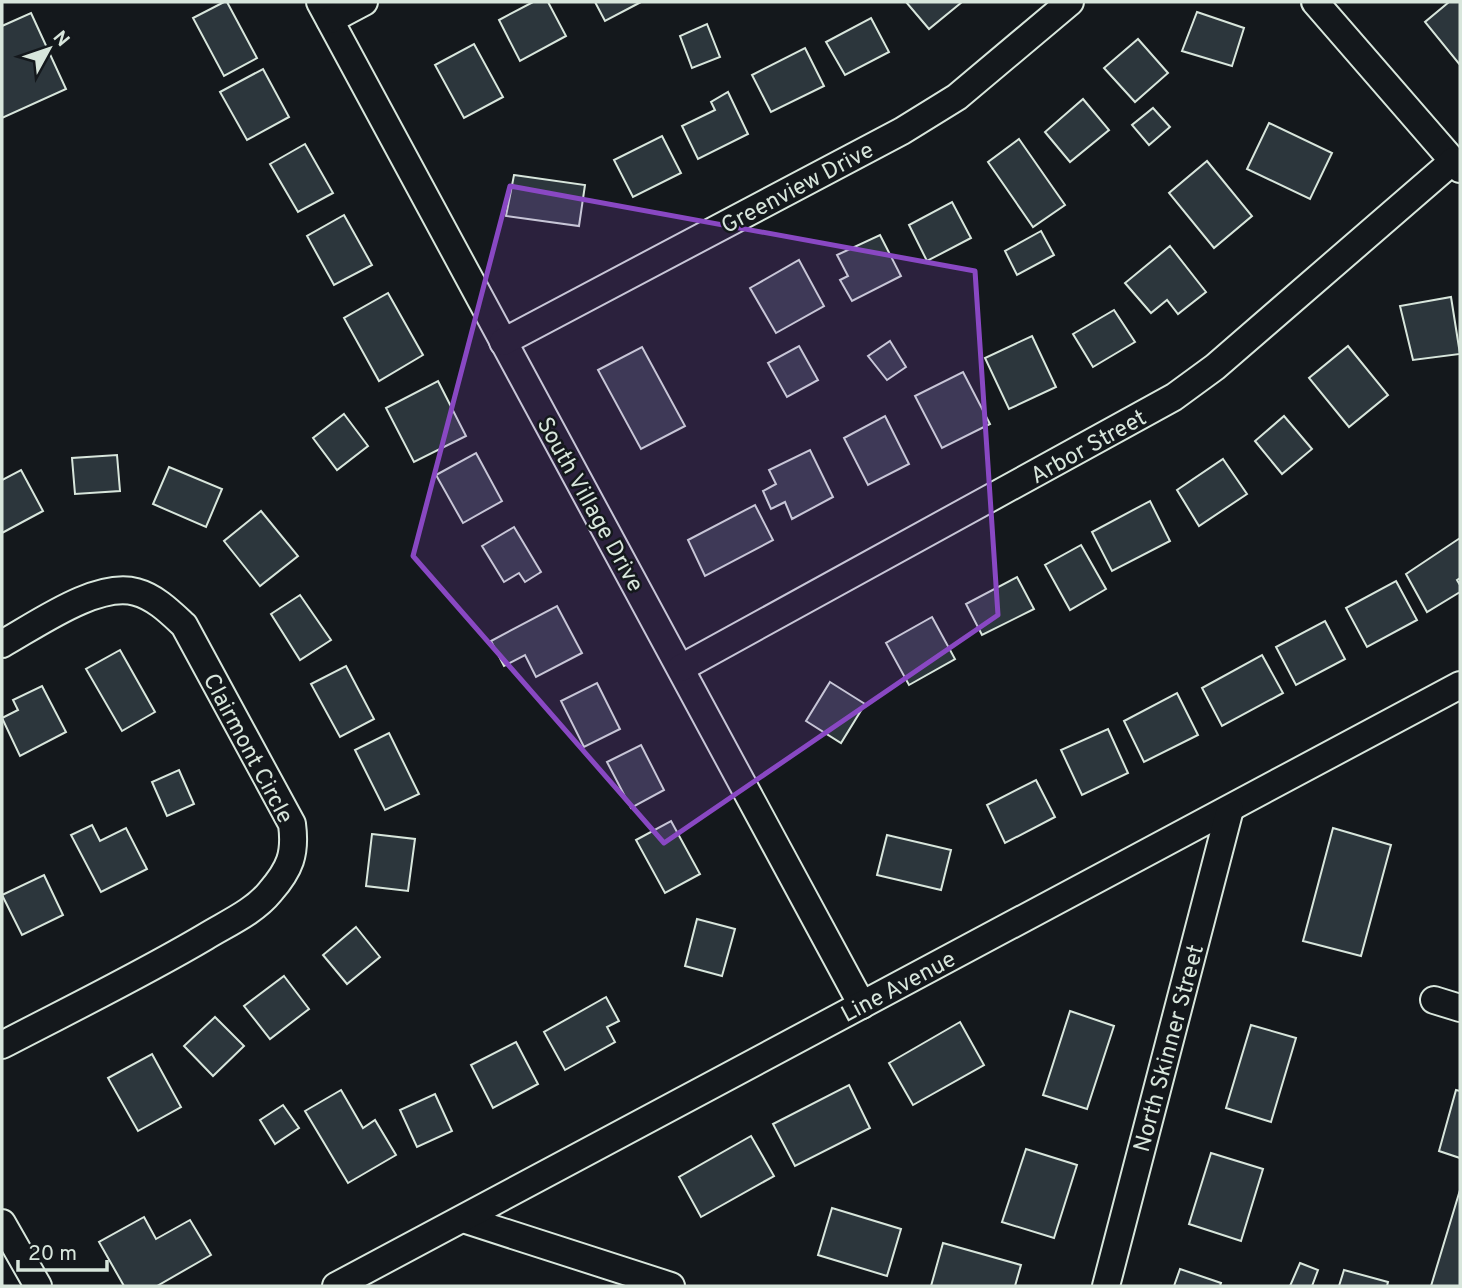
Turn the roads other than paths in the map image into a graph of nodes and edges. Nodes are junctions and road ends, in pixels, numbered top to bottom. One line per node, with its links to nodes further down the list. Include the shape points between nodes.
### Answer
1 (364, 2): 4 (street)
2 (1070, 2): 6 (street, Greenview Drive, via 957,97 902,131)
3 (1315, 2): 5 (street)
4 (325, 11): 6 (street, South Village Drive)
5 (1457, 165): 8 (street, Arbor Street, via 1174,397)
6 (503, 342): 8 (street, South Village Drive)
7 (2, 644): 14 (street, Clairmont Circle, via 87,597 109,591 135,591 162,604 184,625 292,824 295,847 269,894 240,916)
8 (681, 668): 12 (street, South Village Drive)
9 (1460, 685): 10 (street, Line Avenue)
10 (1230, 809): 12 (street, Line Avenue); 20 (street, North Skinner Street)
11 (1434, 1000): 13 (street)
12 (862, 1005): 15 (street, Line Avenue)
13 (1460, 1008)
14 (2, 1045)
15 (463, 1219): 18 (street, Line Avenue); 19 (street)
16 (2, 1223): 17 (street)
17 (38, 1286)
18 (336, 1286)
19 (671, 1286)
20 (1106, 1286)

